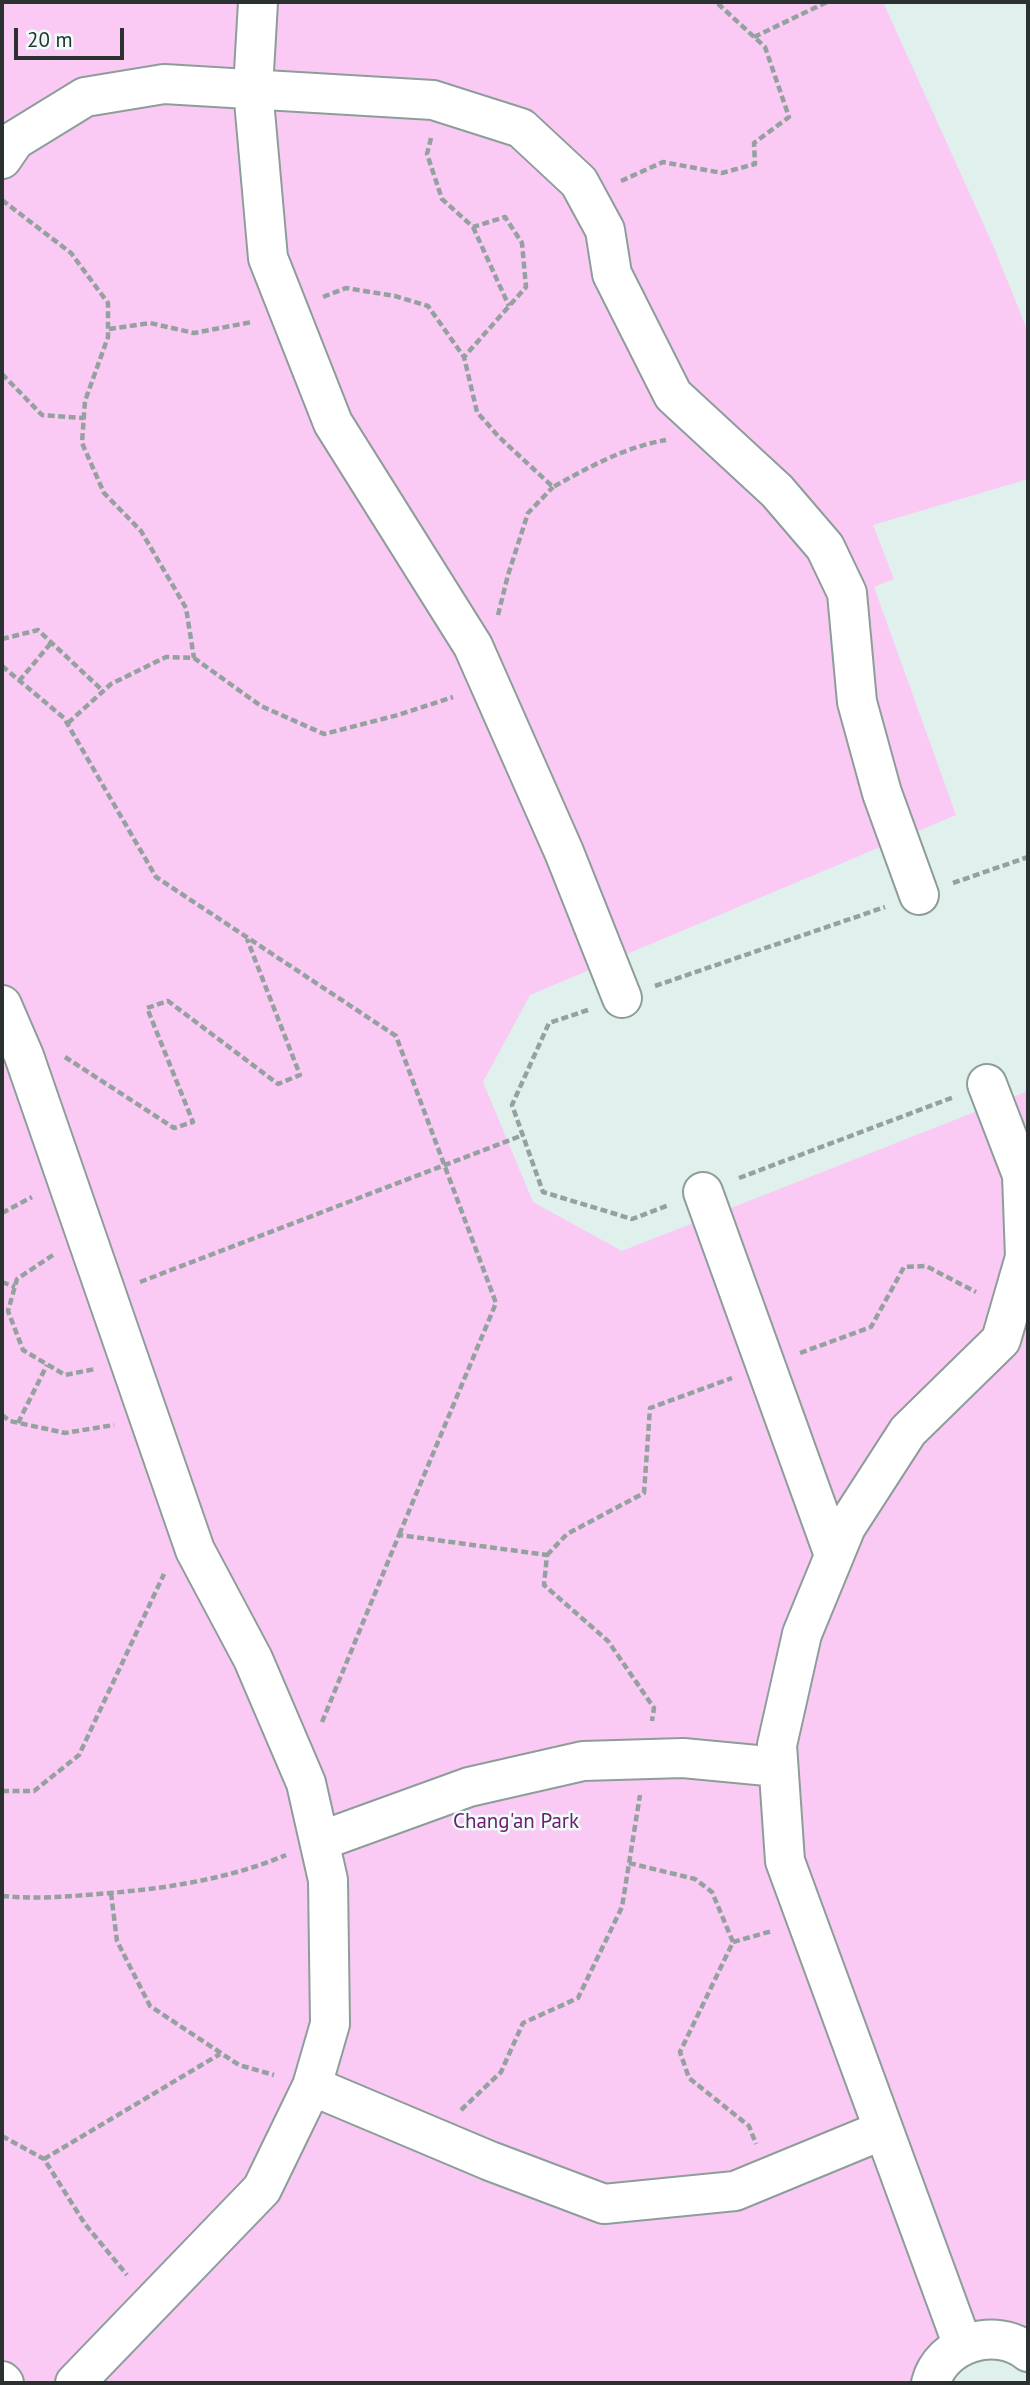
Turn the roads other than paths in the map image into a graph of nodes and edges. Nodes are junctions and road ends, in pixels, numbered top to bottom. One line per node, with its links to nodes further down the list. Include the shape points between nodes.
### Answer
1 (258, 2): 2 (lane)
2 (253, 89): 3 (lane, via 164,84 85,97 15,140); 4 (lane, via 433,100 521,128 579,182 605,230 612,274 673,395 777,491 825,547 847,593 857,702 882,793); 5 (lane, via 268,258 333,423 473,646 564,852)
3 (2, 159)
4 (919, 895)
5 (622, 998)
6 (2, 1005): 11 (lane, via 31,1076 195,1550 254,1659 306,1783)
7 (987, 1084): 9 (lane, via 1022,1175 1024,1257 1001,1340 908,1432 846,1527)
8 (703, 1192): 9 (lane)
9 (834, 1555): 10 (lane, via 802,1634 776,1745)
10 (778, 1767): 11 (lane, via 683,1758 583,1761 469,1787); 13 (lane, via 785,1861)
11 (320, 1841): 12 (lane, via 328,1880 330,2024)
12 (312, 2086): 13 (lane, via 604,2204 735,2191); 16 (lane, via 262,2189)
13 (883, 2130): 14 (lane)
14 (963, 2346): 15 (lane, via 984,2339 1005,2340); 17 (lane, via 945,2358)
15 (1028, 2352)
16 (75, 2383)
17 (931, 2383)

